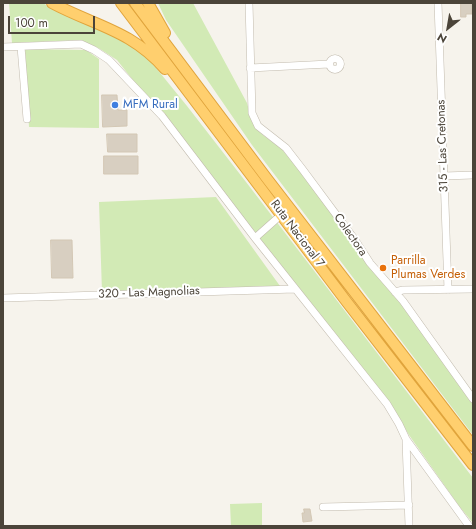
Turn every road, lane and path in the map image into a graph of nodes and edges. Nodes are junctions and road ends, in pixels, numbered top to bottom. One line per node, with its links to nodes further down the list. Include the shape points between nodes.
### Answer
1 (52, 3): 12 (highway, via 136,43 161,64)
2 (121, 3): 12 (highway, Ruta Nacional 7)
3 (135, 3): 11 (highway, Ruta Nacional 7)
4 (148, 3): 11 (highway)
5 (249, 3): 10 (street)
6 (438, 3): 15 (street, 315 - Las Cretonas)
7 (21, 46): 8 (street); 13 (street); 17 (street, via 82,44 109,60 154,106)
8 (3, 47)
9 (329, 64): 10 (street)
10 (250, 68): 21 (street, Colectora, via 252,113 258,126 286,148 356,240 370,263)
11 (190, 76): 25 (highway, Ruta Nacional 7)
12 (194, 99): 16 (highway, Ruta Nacional 7)
13 (27, 119)
14 (473, 175): 15 (street)
15 (444, 176): 20 (street, 315 - Las Cretonas)
16 (282, 214): 17 (street); 26 (highway, Ruta Nacional 7)
17 (255, 238): 18 (street)
18 (295, 289): 22 (street, 320 - Las Magnolias); 24 (street, via 390,409)
19 (473, 289): 20 (street)
20 (448, 290): 21 (street)
21 (395, 292): 23 (street, Colectora)
22 (3, 298)
23 (473, 399)
24 (406, 440): 27 (street); 30 (street)
25 (473, 446)
26 (473, 465)
27 (409, 505): 28 (street); 29 (street)
28 (323, 507)
29 (409, 526)
30 (469, 526)

